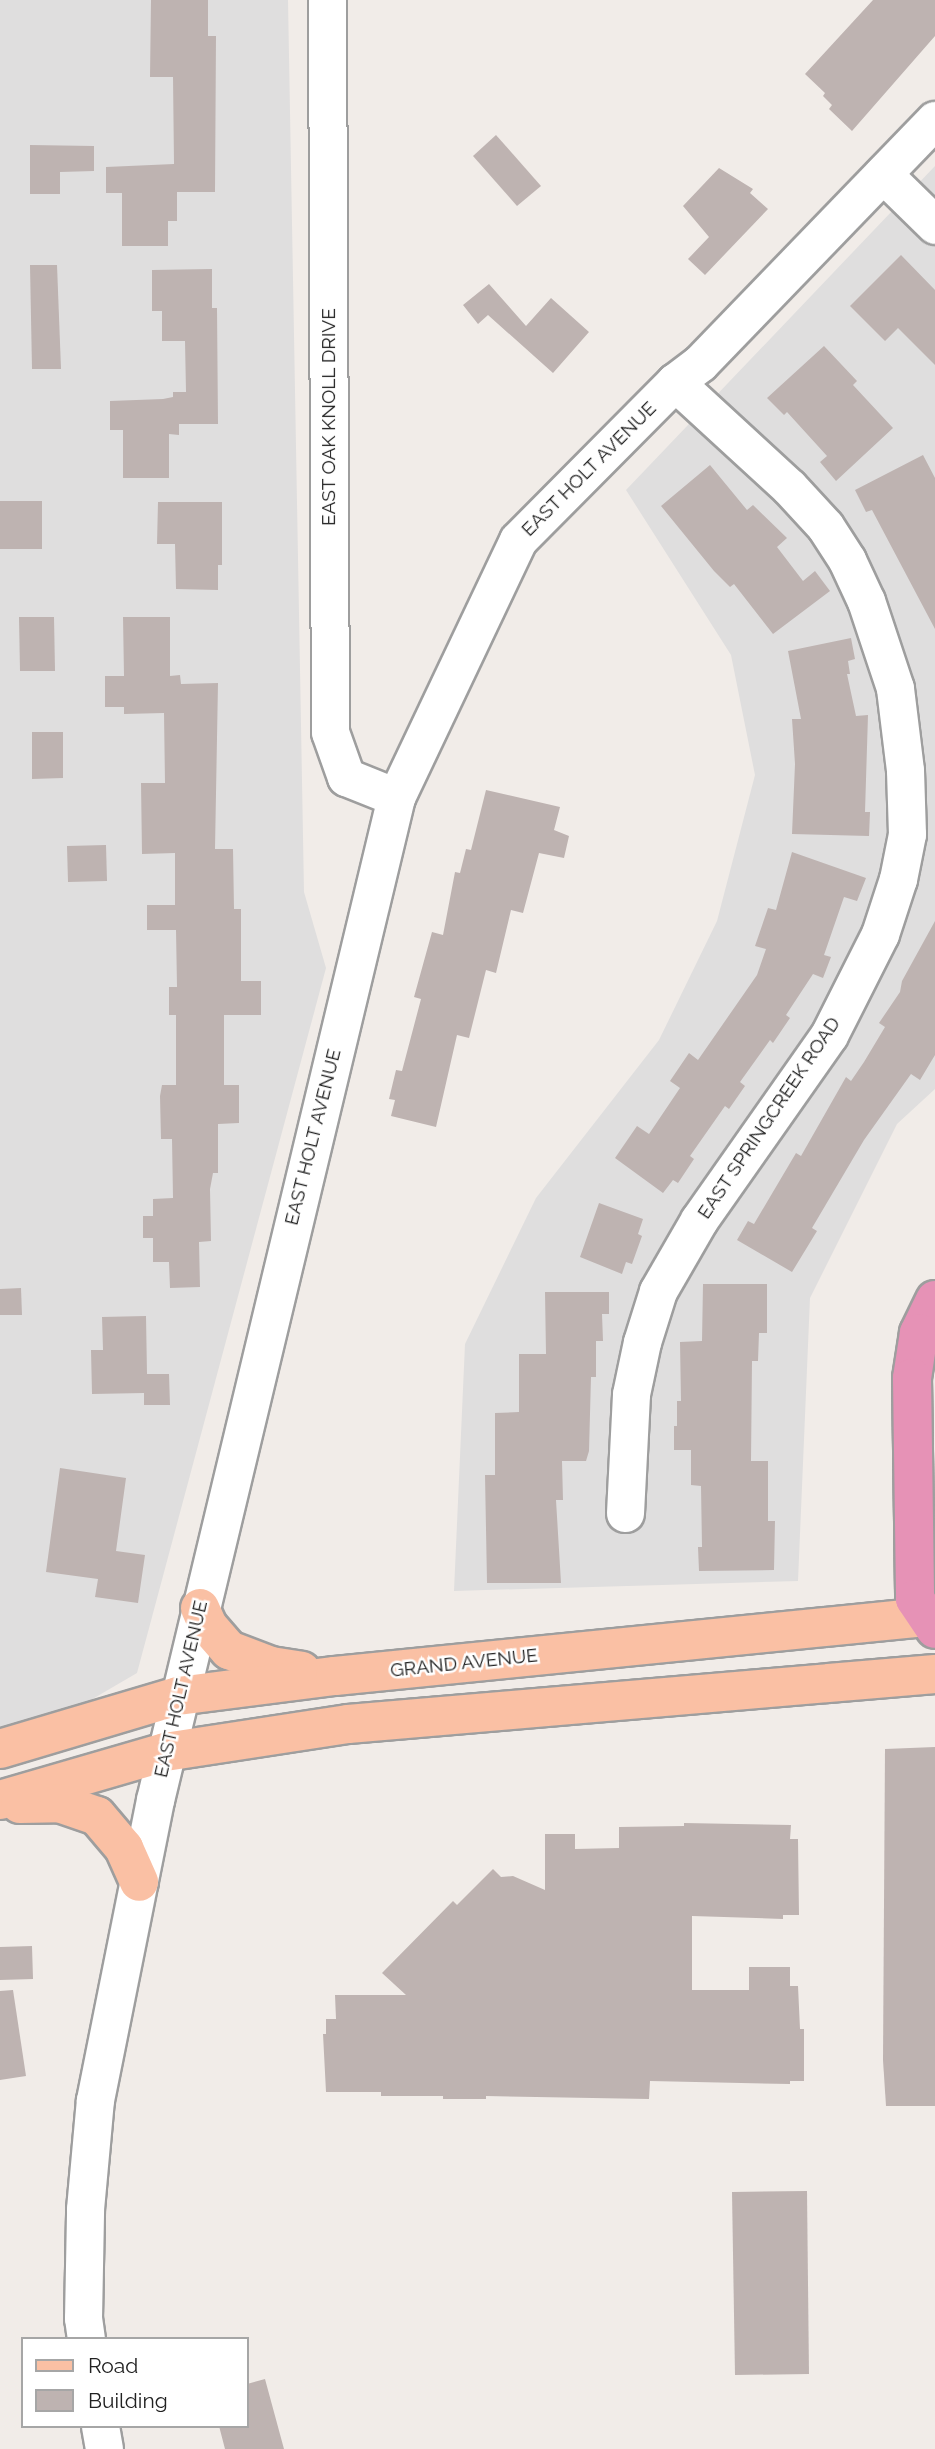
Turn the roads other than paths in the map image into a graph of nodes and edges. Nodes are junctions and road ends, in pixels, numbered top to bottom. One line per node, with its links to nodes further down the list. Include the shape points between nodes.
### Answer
1 (327, 0): 6 (street, EAST OAK KNOLL DRIVE, via 330,732 346,777)
2 (935, 120): 3 (street, EAST HOLT AVENUE)
3 (883, 174): 4 (street); 5 (street, EAST HOLT AVENUE, via 700,363)
4 (935, 225)
5 (675, 382): 6 (street, EAST HOLT AVENUE, via 518,540); 7 (street, EAST SPRINGCREEK ROAD, via 789,487 825,526 847,560 895,688)
6 (396, 797): 10 (street, EAST HOLT AVENUE)
7 (921, 835): 9 (street, EAST SPRINGCREEK ROAD, via 898,879 880,934 829,1035 699,1220 659,1291 631,1394)
8 (935, 1300): 11 (highway, via 919,1333 912,1378 915,1599)
9 (625, 1513)
10 (200, 1608): 13 (main road, via 208,1626 229,1650 271,1666); 14 (street, EAST HOLT AVENUE)
11 (932, 1620): 13 (main road, GRAND AVENUE)
12 (935, 1674): 16 (main road, via 348,1724)
13 (335, 1676): 14 (main road, GRAND AVENUE)
14 (178, 1696): 15 (main road, GRAND AVENUE); 16 (street, EAST HOLT AVENUE)
15 (0, 1749)
16 (165, 1752): 17 (main road); 18 (street, EAST HOLT AVENUE)
17 (0, 1802): 18 (main road, via 58,1803 97,1816 124,1848)
18 (139, 1882): 19 (street, EAST HOLT AVENUE, via 95,2100 85,2209)
19 (86, 2337)
20 (100, 2428): 21 (street)
21 (104, 2449)

